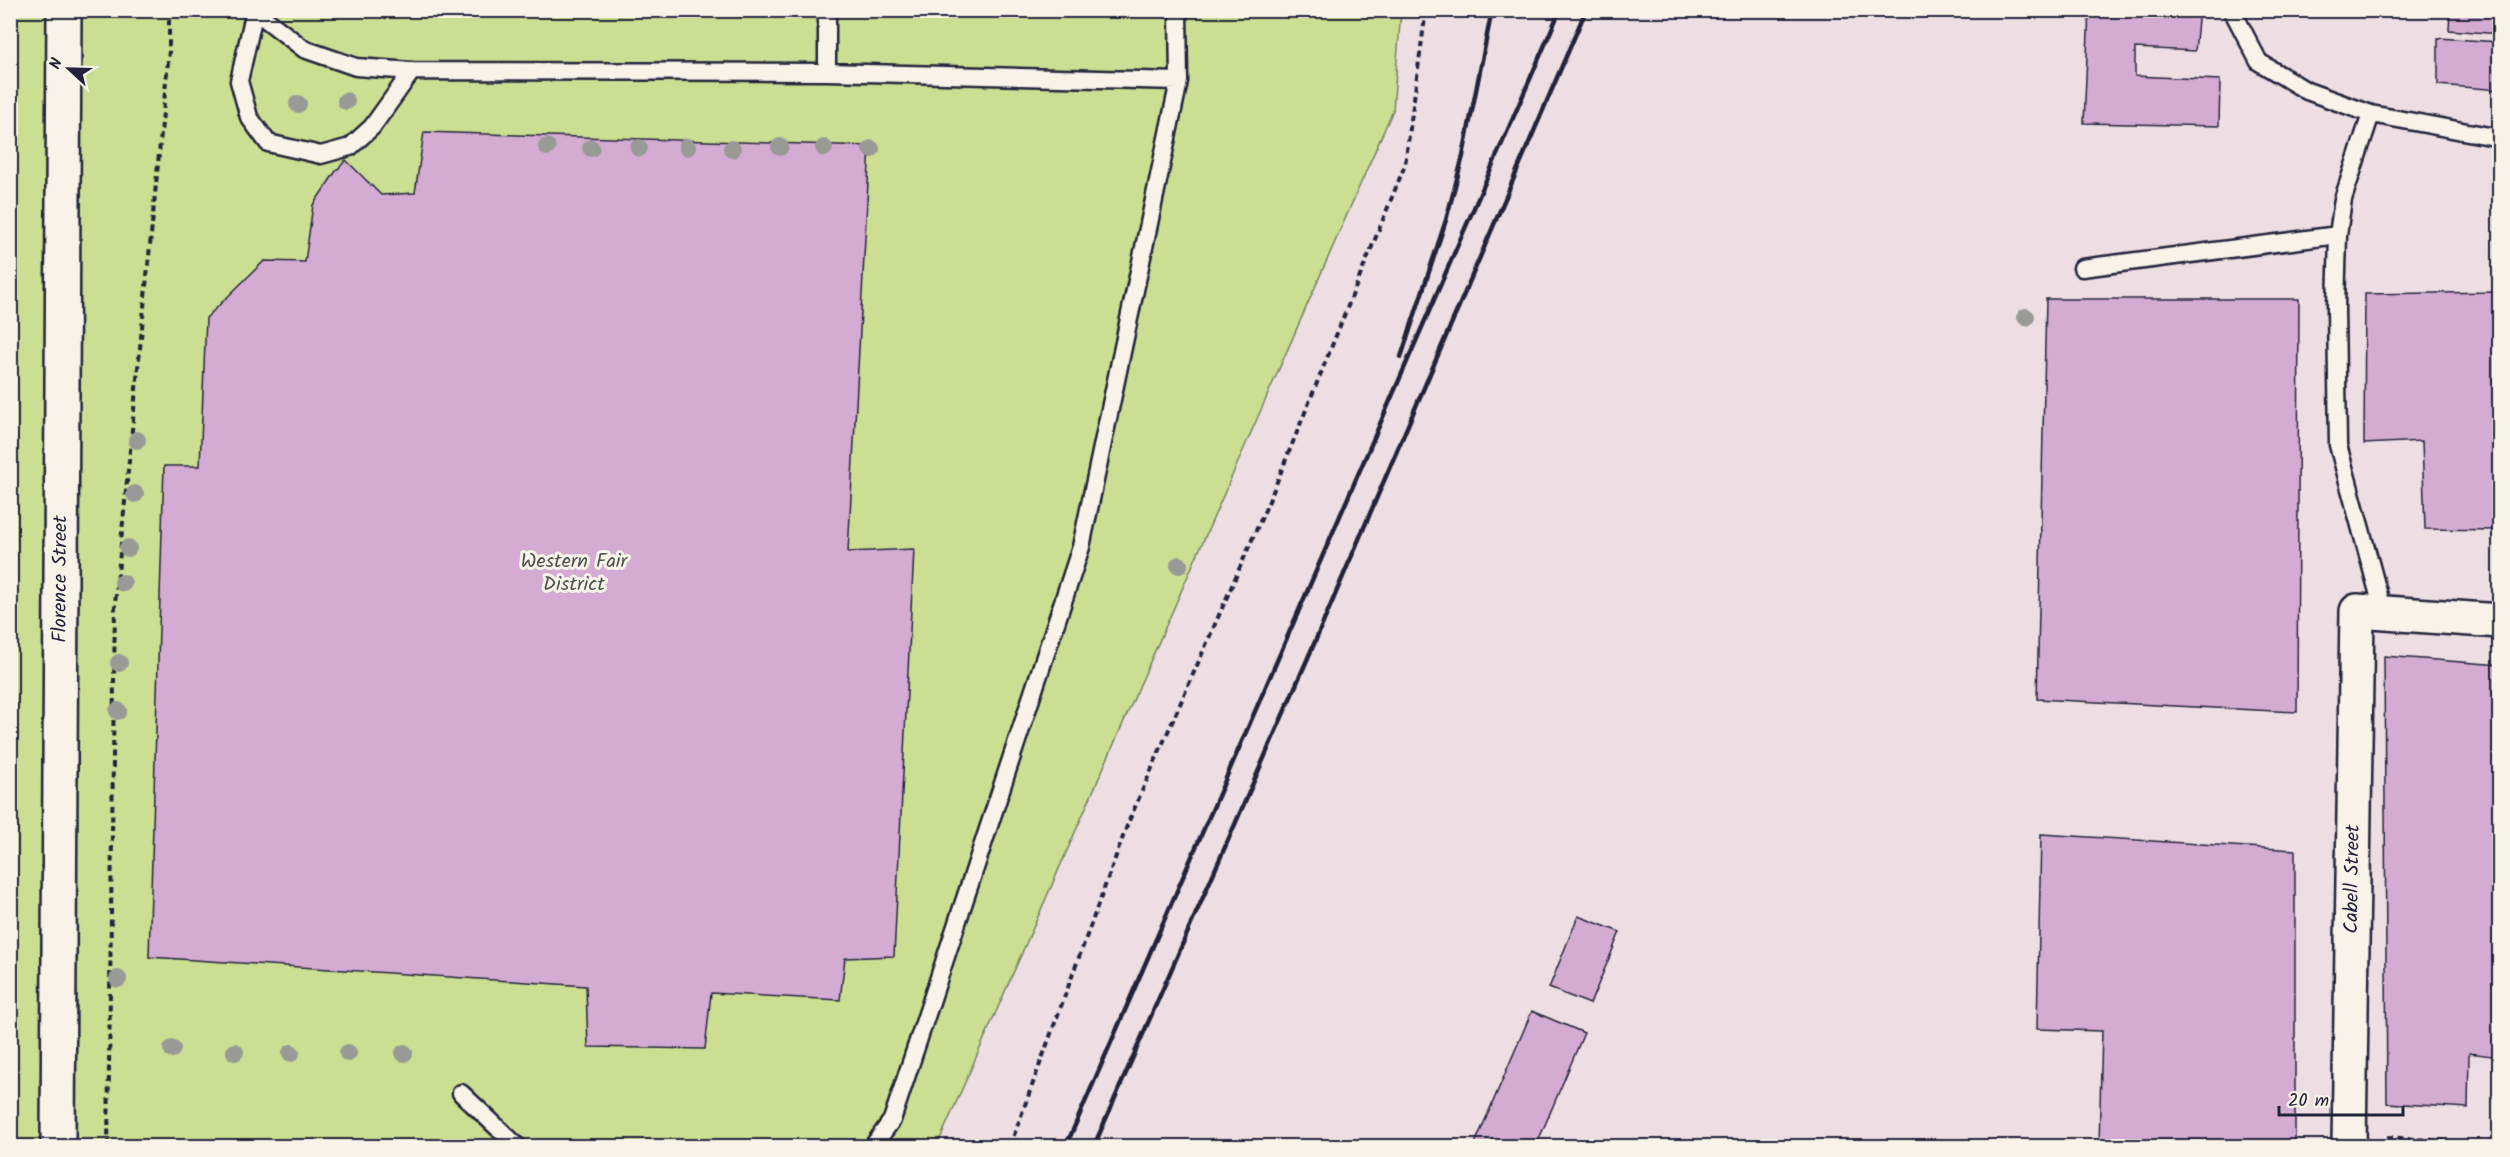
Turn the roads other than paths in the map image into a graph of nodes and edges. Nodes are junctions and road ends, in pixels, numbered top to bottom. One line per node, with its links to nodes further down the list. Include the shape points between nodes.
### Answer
1 (64, 10): 16 (main road, Florence Street)
2 (827, 10): 7 (lane)
3 (1178, 10): 8 (lane)
4 (2232, 10): 9 (lane, via 2259,62 2307,91)
5 (255, 11): 6 (lane, via 304,49 356,67); 6 (lane, via 239,81 249,117 268,143 321,154 350,147 372,127)
6 (412, 72): 7 (lane)
7 (827, 72): 8 (lane)
8 (1179, 81): 18 (lane, via 1081,547 892,1120)
9 (2371, 114): 10 (lane); 11 (lane, via 2343,199)
10 (2499, 138)
11 (2338, 235): 12 (lane); 13 (lane, via 2338,445)
12 (2082, 268)
13 (2371, 612): 14 (main road); 19 (main road, Cabell Street)
14 (2499, 621)
15 (461, 1093): 17 (lane)
16 (58, 1146)
17 (517, 1146)
18 (873, 1146)
19 (2349, 1146)

